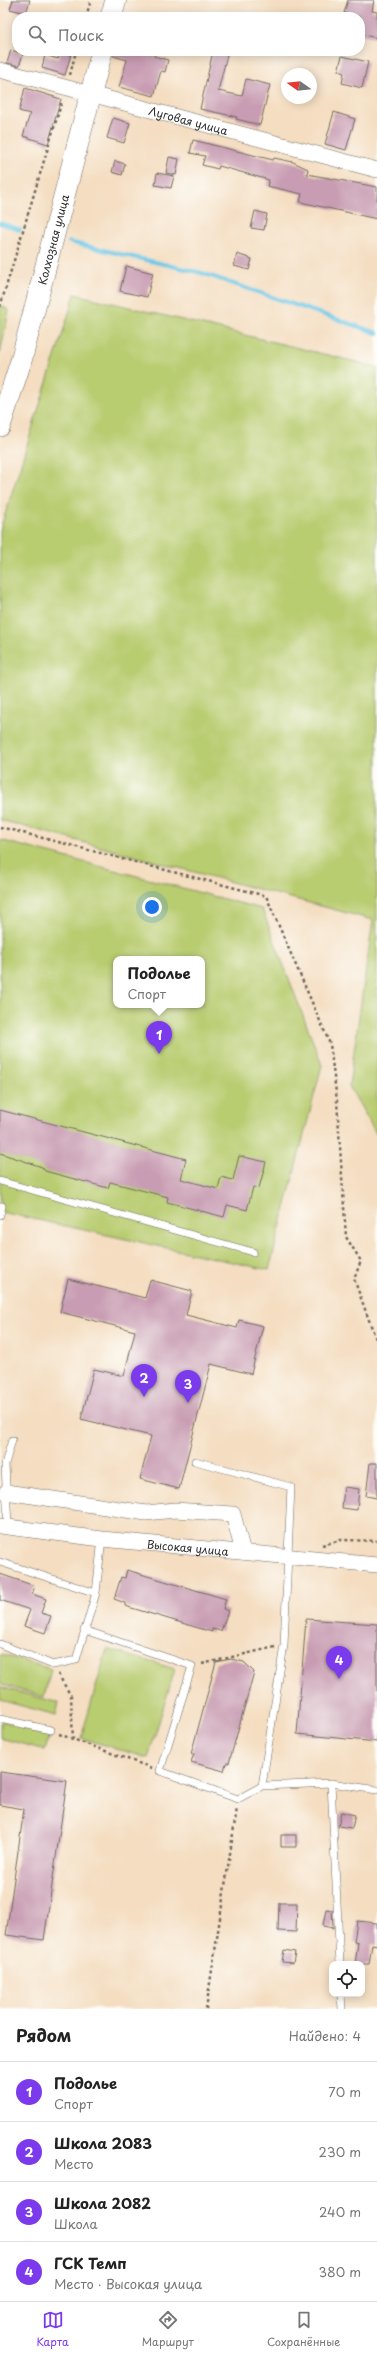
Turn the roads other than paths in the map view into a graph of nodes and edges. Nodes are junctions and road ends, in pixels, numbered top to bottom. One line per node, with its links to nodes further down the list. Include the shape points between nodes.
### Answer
1 (116, 0): 2 (street)
2 (112, 12)
3 (101, 56): 5 (street, Колхозная улица)
4 (0, 70): 5 (street, Луговая улица)
5 (91, 94): 6 (street, Луговая улица); 7 (street, Колхозная улица, via 21,361)
6 (376, 166)
7 (0, 426)
8 (0, 1181): 11 (lane)
9 (0, 1206): 10 (lane)
10 (0, 1215)
11 (253, 1252)
12 (12, 1440): 14 (lane, via 5,1464)
13 (195, 1461): 18 (lane, via 291,1487)
14 (6, 1492): 15 (lane); 17 (street, via 146,1513 175,1510 233,1514)
15 (4, 1526): 16 (street, Высокая улица)
16 (102, 1539): 17 (street, Высокая улица); 21 (lane)
17 (243, 1552): 18 (street, Высокая улица)
18 (286, 1557): 20 (street, Высокая улица); 27 (lane, via 284,1645)
19 (0, 1562): 21 (lane)
20 (377, 1565)
21 (96, 1593): 22 (lane)
22 (84, 1630): 23 (lane, via 76,1660 53,1665); 27 (lane, via 192,1666 160,1771 238,1799)
23 (0, 1644)
24 (0, 1719): 25 (lane)
25 (51, 1730)
26 (331, 1783): 27 (lane); 28 (lane); 29 (lane)
27 (262, 1786)
28 (377, 1790)
29 (340, 1961)
30 (341, 1997): 31 (lane)
31 (342, 2009)

